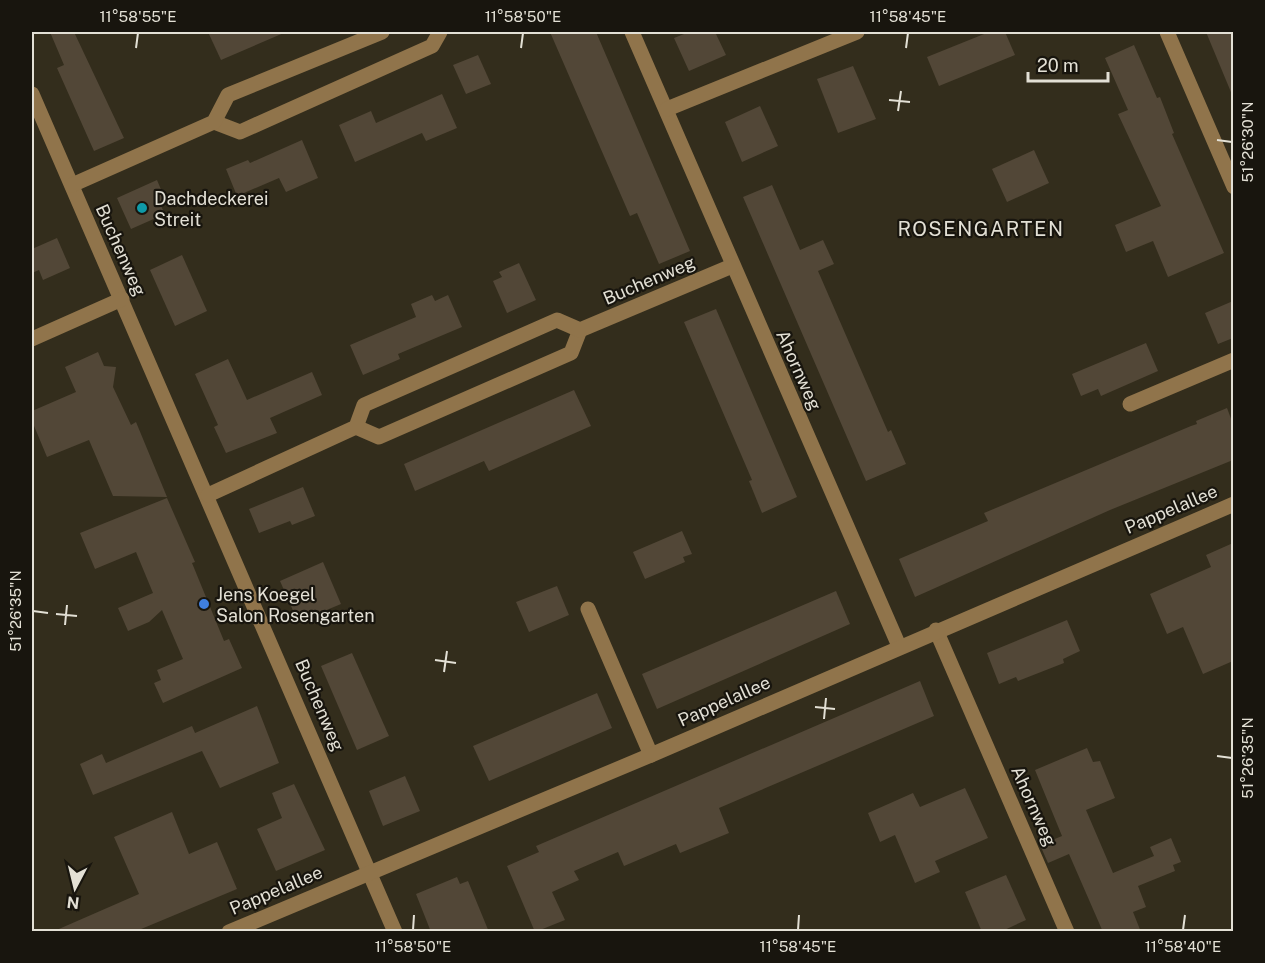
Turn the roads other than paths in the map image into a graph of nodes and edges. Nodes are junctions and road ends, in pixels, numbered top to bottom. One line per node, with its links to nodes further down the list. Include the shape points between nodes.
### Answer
1 (382, 32): 8 (street, via 228,96)
2 (440, 32): 8 (street, via 432,46 240,132)
3 (632, 32): 7 (street, Ahornweg)
4 (857, 32): 7 (street)
5 (1167, 32): 10 (street)
6 (32, 94): 9 (street, Buchenweg)
7 (667, 109): 11 (street, Ahornweg)
8 (214, 122): 9 (street)
9 (72, 185): 12 (street, Buchenweg)
10 (1233, 187)
11 (732, 266): 13 (street, Buchenweg); 22 (street, Ahornweg)
12 (122, 298): 14 (street); 18 (street, Buchenweg)
13 (580, 330): 17 (street, via 571,353 379,437); 17 (street, via 557,320 364,405)
14 (32, 339)
15 (1233, 360): 16 (street)
16 (1130, 404)
17 (356, 427): 18 (street)
18 (208, 495): 24 (street, Buchenweg)
19 (1233, 504): 21 (street, Pappelallee)
20 (588, 609): 23 (street)
21 (936, 630): 22 (street, Pappelallee); 27 (street, Ahornweg)
22 (899, 646): 23 (street, Pappelallee)
23 (651, 755): 24 (street, Pappelallee)
24 (370, 871): 25 (street, Pappelallee); 26 (street, Buchenweg)
25 (229, 932)
26 (395, 932)
27 (1067, 932)

